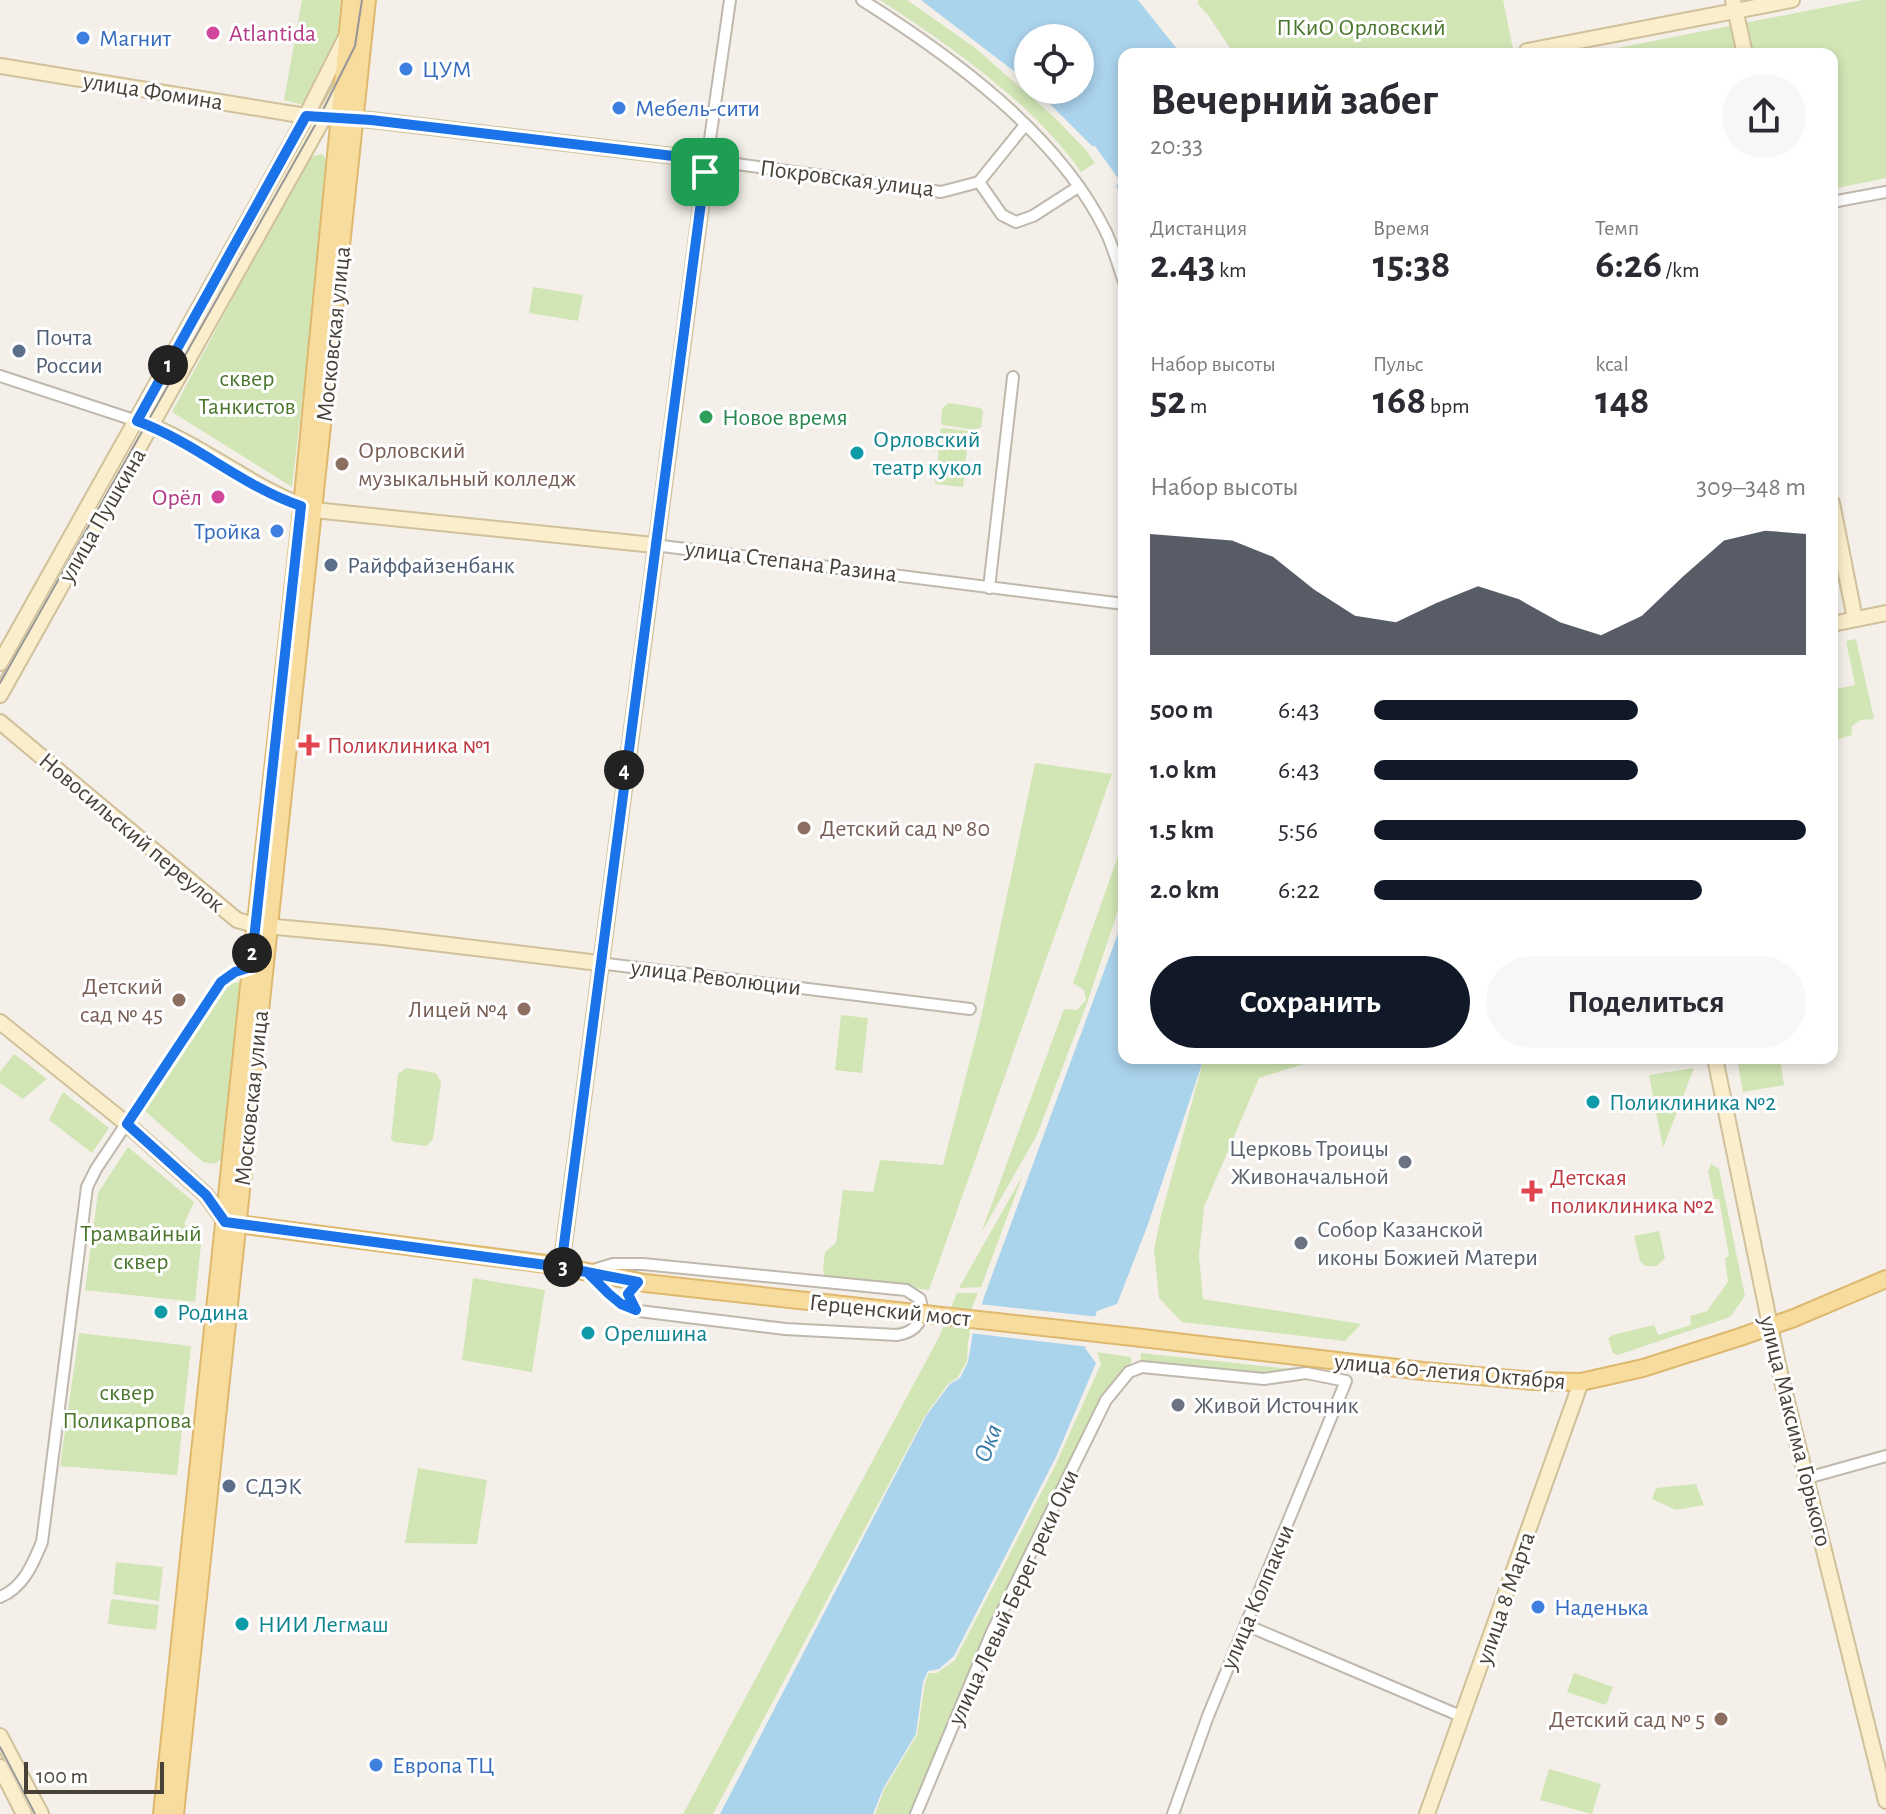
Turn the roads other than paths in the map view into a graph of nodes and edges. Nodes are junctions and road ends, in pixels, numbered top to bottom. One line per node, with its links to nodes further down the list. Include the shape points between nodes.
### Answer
1 (351, 0): 7 (main road, Московская улица)
2 (367, 0): 7 (main road, Московская улица)
3 (730, 0): 14 (street)
4 (862, 0): 13 (street, via 976,81)
5 (1792, 0): 6 (street)
6 (1734, 5): 8 (street); 9 (street)
7 (356, 36): 11 (street, улица Пушкина); 12 (main road, Московская улица); 12 (main road, Московская улица)
8 (1549, 48)
9 (1744, 48)
10 (0, 66): 11 (street, улица Фомина)
11 (306, 116): 12 (street, улица Фомина); 22 (street, улица Пушкина)
12 (341, 118): 14 (street, Покровская улица); 23 (street, улица Пушкина); 24 (main road, Московская улица)
13 (1025, 125): 15 (street); 16 (street)
14 (707, 160): 15 (street, Покровская улица, via 941,192); 26 (street)
15 (979, 182): 16 (street, via 1002,215 1016,222)
16 (1078, 187): 19 (street, via 1106,232)
17 (1886, 192): 18 (street)
18 (1838, 201)
19 (1118, 265)
20 (0, 376): 22 (street)
21 (1013, 377): 27 (street)
22 (137, 421): 23 (street, улица Степана Разина); 32 (street, улица Пушкина)
23 (152, 426): 24 (street, улица Степана Разина, via 277,497); 33 (street, улица Пушкина)
24 (308, 508): 26 (street, улица Степана Разина); 35 (main road, Московская улица)
25 (1838, 533): 30 (street)
26 (654, 545): 27 (street, улица Степана Разина); 36 (street)
27 (989, 588): 28 (street, улица Степана Разина)
28 (1118, 603)
29 (1886, 613): 30 (street)
30 (1855, 619): 31 (street)
31 (1838, 623)
32 (0, 663)
33 (0, 695)
34 (0, 722): 35 (street, Новосильский переулок, via 224,910 237,920)
35 (263, 926): 36 (street, улица Революции); 37 (main road, Московская улица); 42 (main road, Московская улица)
36 (599, 963): 38 (street, улица Революции); 43 (street)
37 (251, 967): 41 (street, via 228,976); 42 (main road, Московская улица)
38 (970, 1009)
39 (0, 1022): 41 (street)
40 (1716, 1064): 48 (street, улица Максима Горького)
41 (127, 1124): 42 (street); 54 (street, via 87,1187 42,1542 19,1585)
42 (231, 1223): 43 (main road, Герценский мост); 62 (main road, Московская улица); 63 (main road, Московская улица)
43 (561, 1267): 44 (main road, Герценский мост)
44 (587, 1272): 46 (main road, Герценский мост); 47 (street, via 621,1304); 47 (street, via 613,1264 906,1290 920,1299 922,1314 912,1331 889,1335 785,1329)
45 (1886, 1279): 48 (main road, улица 60-летия Октября)
46 (641, 1283): 47 (street, via 628,1294); 49 (main road, Герценский мост, bridge)
47 (636, 1310)
48 (1770, 1327): 50 (main road, улица 60-летия Октября); 53 (street, улица Максима Горького)
49 (1142, 1338): 50 (main road, улица 60-летия Октября, via 1423,1371)
50 (1581, 1382): 56 (street, улица 8 Марта)
51 (1120, 1384): 55 (street, улица Колпакчи, via 1142,1367 1264,1379 1306,1373 1346,1381); 64 (street, улица Левый Берег реки Оки, via 1106,1400 992,1632)
52 (1886, 1456): 53 (street)
53 (1807, 1478): 59 (street, улица Максима Горького)
54 (0, 1597)
55 (1246, 1625): 56 (street); 65 (street, улица Колпакчи)
56 (1463, 1717): 66 (street, улица 8 Марта)
57 (0, 1736): 61 (street)
58 (0, 1767): 60 (street)
59 (1886, 1801)
60 (24, 1814)
61 (41, 1814)
62 (162, 1814)
63 (175, 1814)
64 (916, 1814)
65 (1173, 1814)
66 (1427, 1814)

